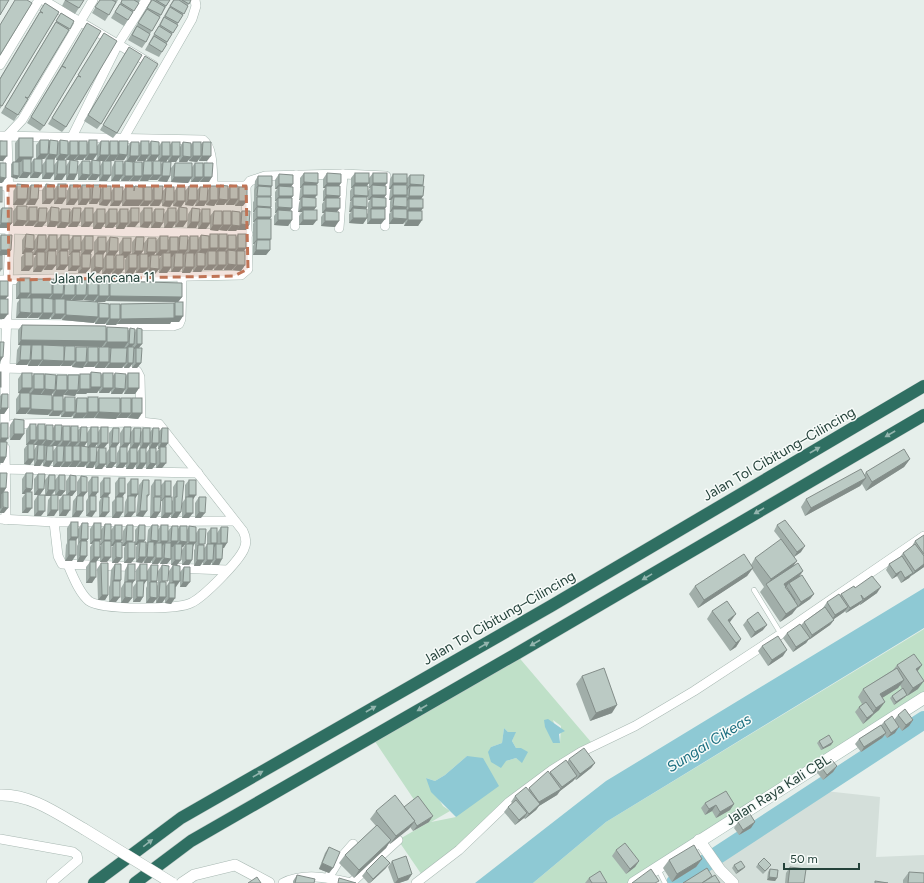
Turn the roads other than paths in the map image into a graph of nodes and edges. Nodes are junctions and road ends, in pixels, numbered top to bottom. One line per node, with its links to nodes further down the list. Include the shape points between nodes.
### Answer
1 (39, 0): 8 (street)
2 (43, 0): 6 (street)
3 (93, 0): 6 (street)
4 (146, 0): 7 (street)
5 (195, 0): 9 (street, via 192,19)
6 (80, 21): 7 (street); 10 (street, via 22,120)
7 (118, 44): 9 (street); 11 (street)
8 (0, 65)
9 (163, 70): 12 (street)
10 (3, 136): 11 (street); 16 (street)
11 (71, 139): 12 (street)
12 (123, 139): 15 (street, via 203,140 210,149)
13 (343, 174): 14 (street); 19 (street, via 386,176); 20 (street)
14 (296, 175): 17 (street, via 260,177 250,181); 18 (street)
15 (213, 185): 16 (street); 17 (street)
16 (4, 186): 22 (street)
17 (246, 186): 23 (street)
18 (295, 226)
19 (385, 226)
20 (339, 228)
21 (0, 229): 22 (street)
22 (10, 230): 23 (street); 25 (street)
23 (248, 234): 24 (street, Jalan Kencana 11, via 246,272 234,276)
24 (182, 277): 25 (street, Jalan Kencana 11); 26 (street, via 182,319 179,324 173,326)
25 (5, 280): 26 (street)
26 (4, 324): 27 (street)
27 (2, 368): 30 (street, via 137,371 140,377); 31 (street)
28 (924, 386): 52 (highway, Jalan Tol Cibitung–Cilincing, one-way to 28, via 181,818 537,614)
29 (924, 415): 53 (highway, one-way to 53, via 191,841)
30 (141, 422): 31 (street); 33 (street, via 154,422 162,426)
31 (3, 424): 32 (street)
32 (2, 469): 33 (street); 34 (street)
33 (198, 473): 35 (street)
34 (3, 520): 36 (street)
35 (234, 521): 36 (street); 39 (street, via 243,531 246,543 244,550)
36 (54, 522): 38 (street, via 60,561 62,564)
37 (924, 536): 41 (street)
38 (68, 564): 39 (street); 39 (street, via 89,601 114,608 190,604 213,586)
39 (227, 570)
40 (754, 590): 41 (lane)
41 (781, 634): 59 (street, via 635,726 581,752 552,770 510,802 459,850)
42 (924, 698): 46 (main road, Jalan Raya Kali CBL)
43 (0, 795): 54 (street, bridge, via 12,794 28,798)
44 (0, 839): 51 (street, via 73,852 77,855 78,860)
45 (398, 840): 58 (street)
46 (699, 840): 48 (main road, Jalan Raya Kali CBL); 61 (street, via 720,870)
47 (353, 844): 49 (street)
48 (657, 868): 50 (lane); 60 (main road, Jalan Raya Kali CBL)
49 (328, 878): 57 (street, via 297,877); 58 (street)
50 (665, 882)
51 (51, 883)
52 (94, 883)
53 (135, 883)
54 (172, 883)
55 (182, 883): 56 (street, via 194,875 235,865)
56 (268, 883)
57 (283, 883)
58 (352, 883)
59 (416, 883)
60 (634, 883)
61 (734, 883)

